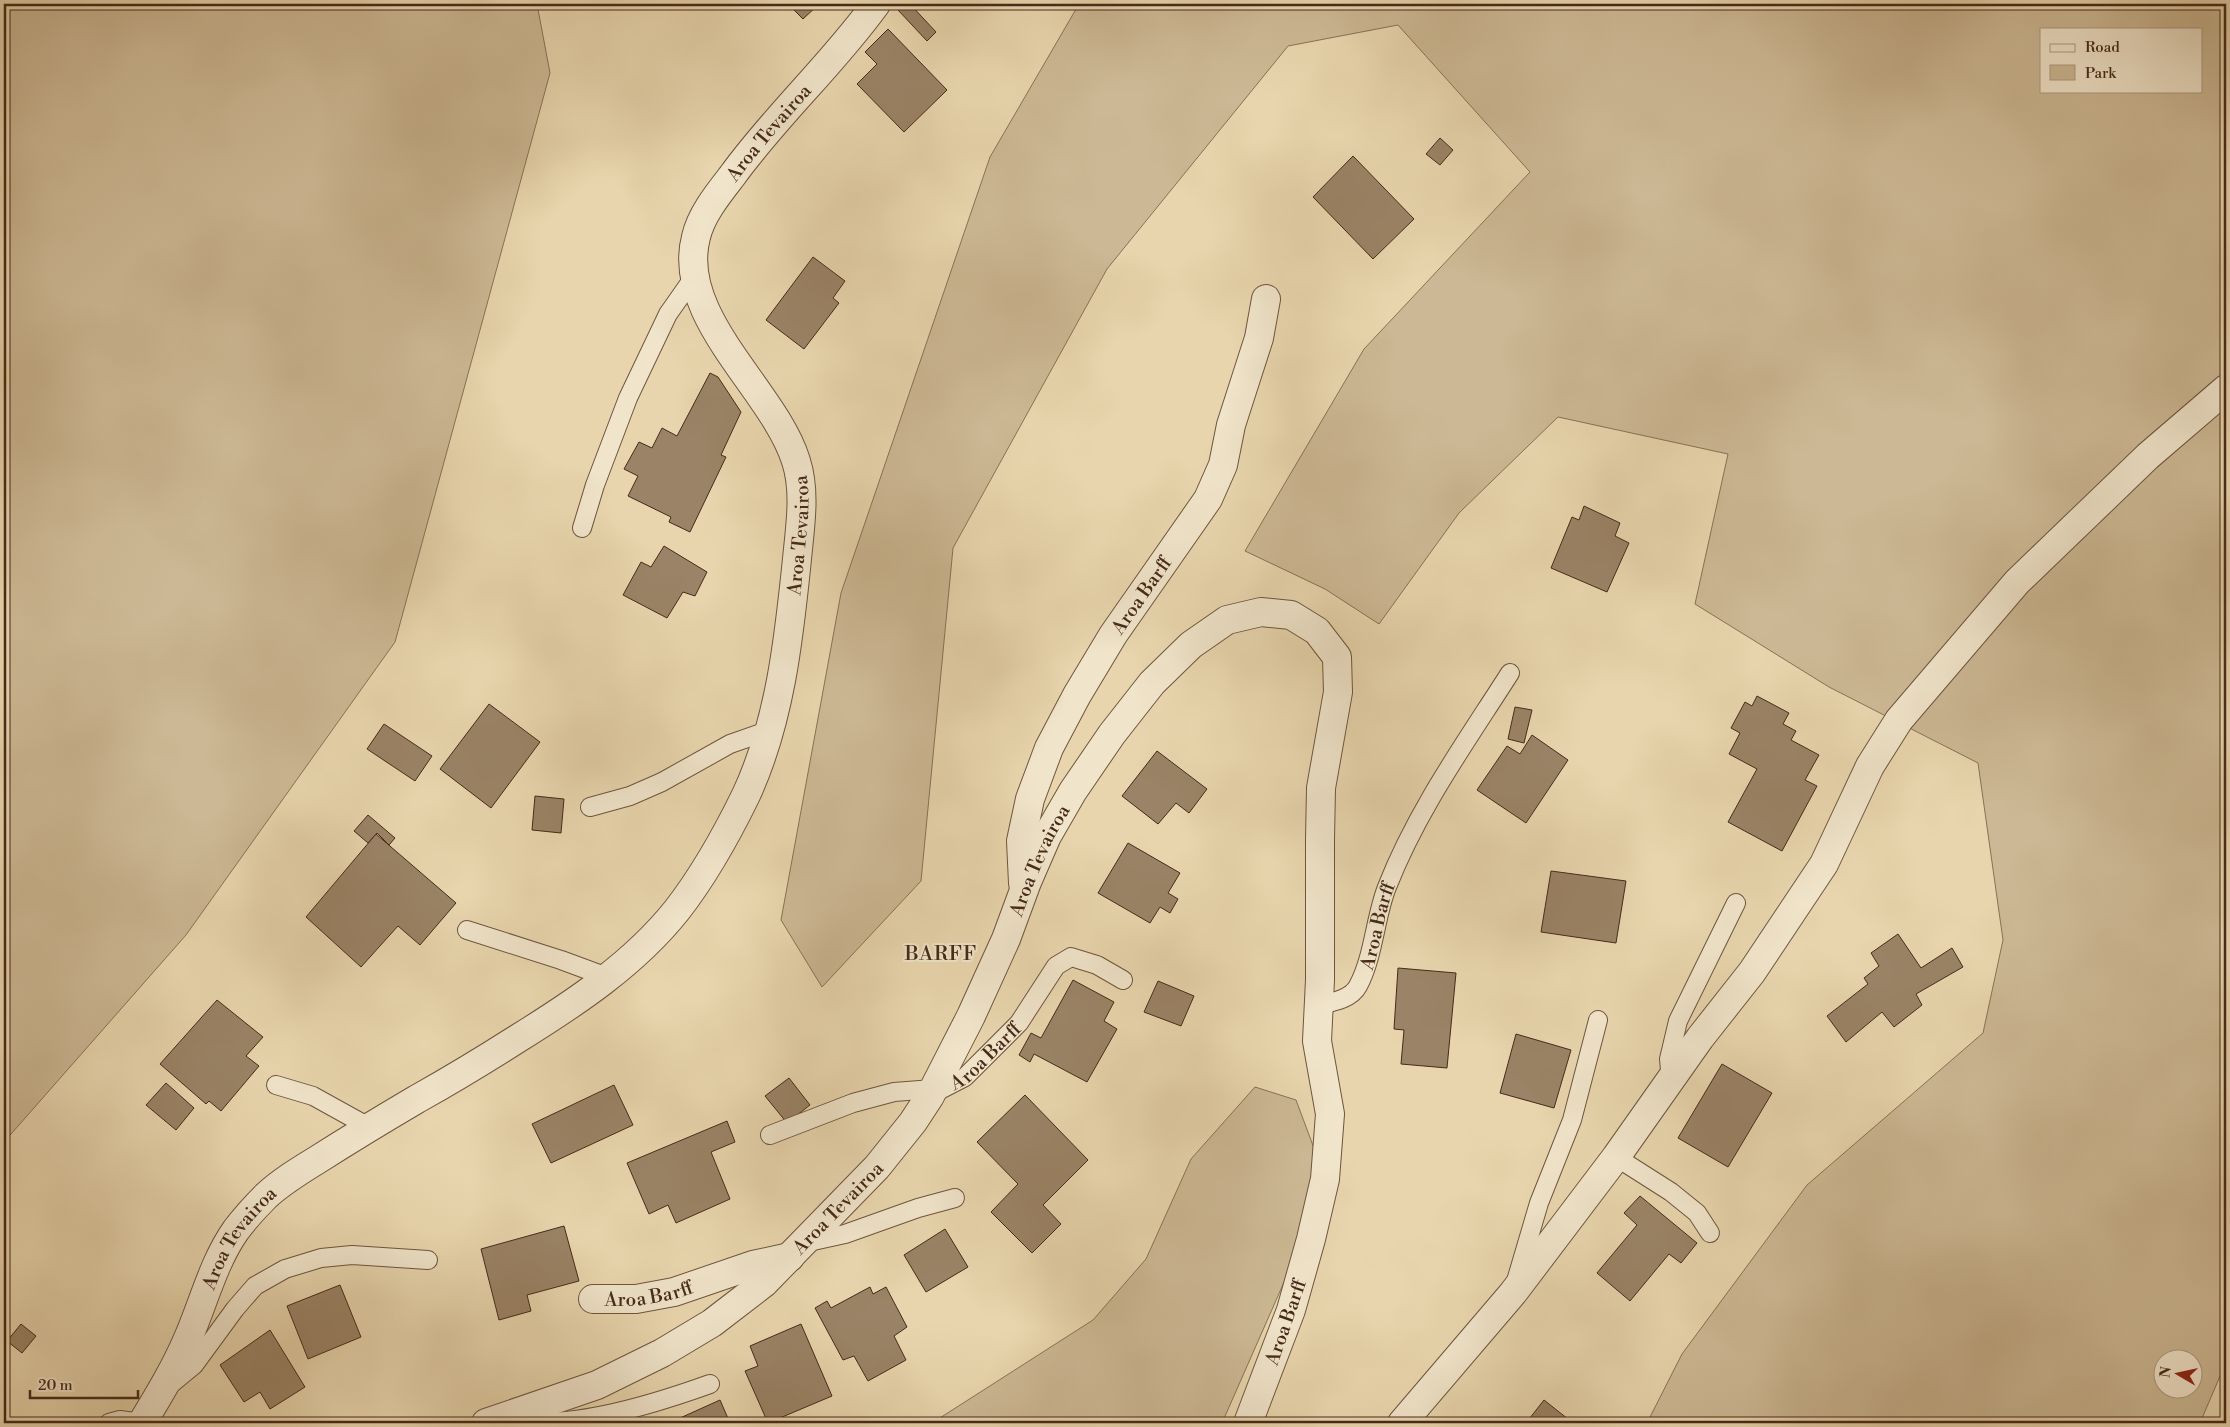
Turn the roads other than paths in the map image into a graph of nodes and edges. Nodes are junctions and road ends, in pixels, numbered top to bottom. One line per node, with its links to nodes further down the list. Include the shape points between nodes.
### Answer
1 (876, 4): 2 (street, Aroa Tevairoa, via 854,34 753,147 714,200 697,230 691,256)
2 (694, 277): 5 (lane, via 668,314 628,398); 7 (street, Aroa Tevairoa, via 700,298 723,341 782,430 797,463 802,509 786,652)
3 (1266, 299): 9 (street, Aroa Barff, via 1259,338 1231,425 1222,465 1208,499 1113,635 1076,695 1049,748 1030,799 1021,841)
4 (2226, 389): 17 (street, via 2148,456 2016,582 1899,720 1870,766 1824,864 1752,972)
5 (582, 528)
6 (1510, 673): 14 (lane, Aroa Barff, via 1454,757 1386,888 1358,987 1340,1000)
7 (770, 730): 8 (lane, via 730,744 630,796); 12 (street, Aroa Tevairoa, via 748,790 713,859 674,913)
8 (590, 807)
9 (1024, 892): 14 (street, Aroa Tevairoa, via 1047,836 1073,792 1152,683 1191,645 1227,620 1261,612 1291,615 1317,631 1337,657 1338,692 1322,788); 19 (street, Aroa Tevairoa, via 971,1016)
10 (1736, 903): 17 (lane, via 1678,1022 1669,1059)
11 (467, 930): 12 (lane)
12 (608, 977): 20 (street, Aroa Tevairoa, via 580,1000 446,1083)
13 (1123, 980): 19 (lane, Aroa Barff, via 1097,965 1071,957 1056,966 1019,1023 965,1077)
14 (1319, 1005): 16 (street, Aroa Tevairoa)
15 (1598, 1020): 27 (lane, via 1572,1120 1539,1203)
16 (1317, 1041): 35 (street, Aroa Barff, via 1330,1114 1325,1179 1291,1310)
17 (1671, 1080): 22 (street)
18 (276, 1085): 20 (lane, via 313,1096)
19 (931, 1092): 21 (lane, Aroa Barff, via 894,1092 853,1103); 25 (street, Aroa Tevairoa, via 913,1122 877,1167)
20 (369, 1126): 30 (street, Aroa Tevairoa, via 285,1180 266,1196 236,1231)
21 (770, 1135)
22 (1616, 1157): 24 (lane, via 1697,1213); 27 (street)
23 (955, 1198): 25 (lane, Aroa Barff)
24 (1710, 1233)
25 (797, 1250): 28 (street, Aroa Barff, via 674,1292 636,1300); 32 (street, Aroa Tevairoa, via 764,1283 719,1318 662,1353 597,1385)
26 (428, 1260): 30 (lane, Aroa Tevairoa, via 352,1255 321,1258 285,1269 255,1286 194,1365)
27 (1513, 1293): 31 (street)
28 (593, 1299)
29 (710, 1384): 32 (lane, via 639,1408 574,1419 536,1422)
30 (161, 1392): 34 (street, Aroa Tevairoa)
31 (1411, 1419)
32 (497, 1420)
33 (109, 1423): 34 (lane, Aroa Tevairoa, via 120,1420)
34 (142, 1423)
35 (1248, 1423)

